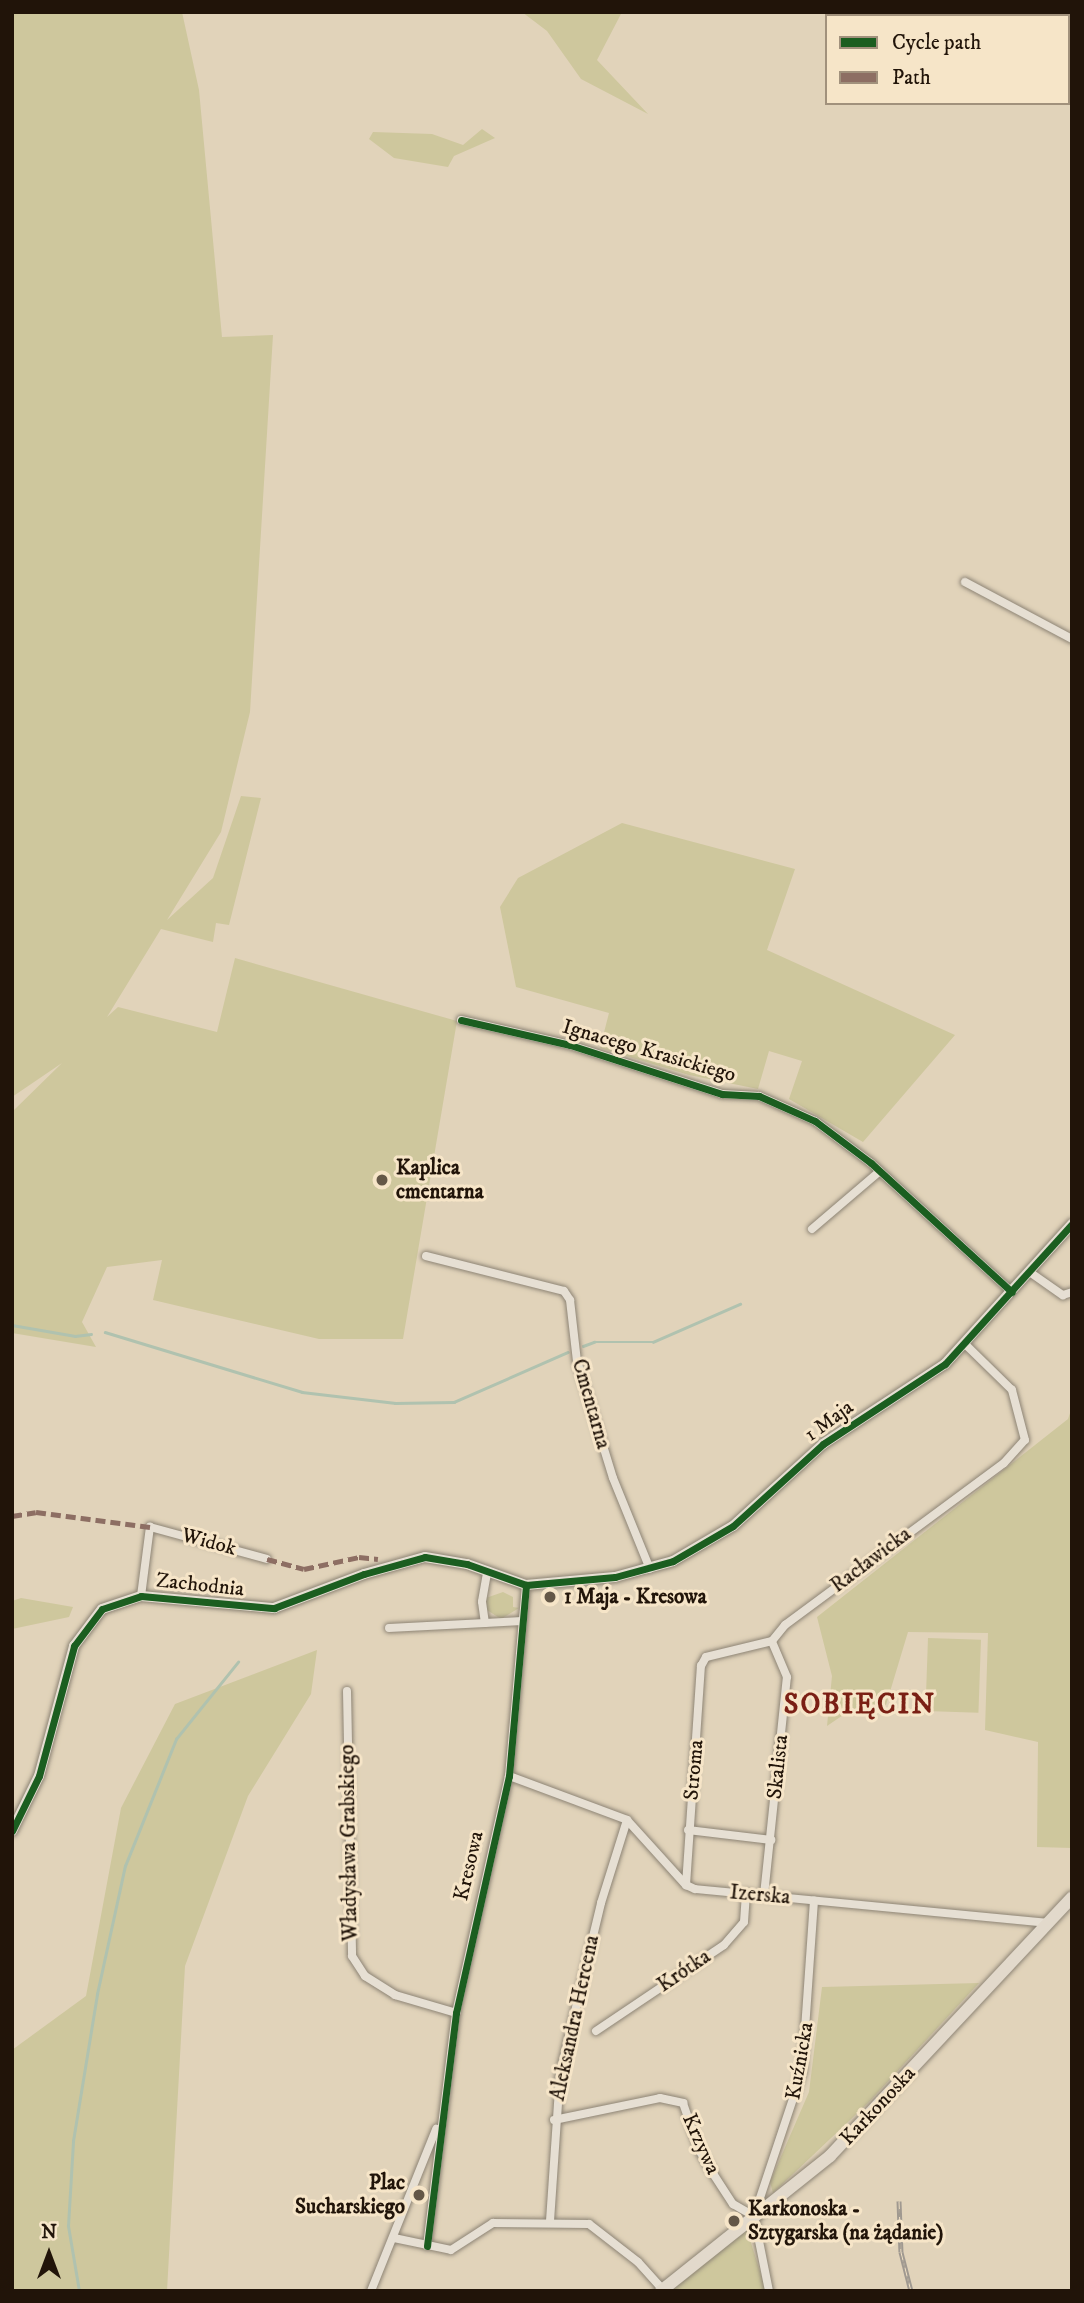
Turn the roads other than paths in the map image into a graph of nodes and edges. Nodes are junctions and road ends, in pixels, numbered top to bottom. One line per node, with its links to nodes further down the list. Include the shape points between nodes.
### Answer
1 (965, 582): 2 (street)
2 (1072, 639)
3 (461, 1020): 4 (street, Ignacego Krasickiego, via 570,1045 722,1094 759,1096 839,1136)
4 (880, 1171): 6 (street); 9 (street, Ignacego Krasickiego)
5 (1072, 1224): 8 (street, 1 Maja)
6 (812, 1229)
7 (426, 1256): 13 (street, Cmentarna, via 555,1286 570,1300 577,1361 613,1478)
8 (1031, 1273): 9 (street, 1 Maja); 10 (street, via 1063,1295)
9 (1012, 1292): 11 (street, 1 Maja)
10 (1072, 1292)
11 (965, 1344): 13 (street, 1 Maja, via 908,1391 823,1444 733,1526 685,1556); 20 (street, Racławicka, via 1012,1390 1026,1440 1004,1463 785,1625)
12 (267, 1559): 16 (street, Widok, via 150,1527)
13 (650, 1569): 15 (street, 1 Maja)
14 (487, 1573): 15 (street, Zachodnia); 16 (street, Zachodnia, via 447,1559 406,1560 274,1608); 18 (street)
15 (526, 1585): 17 (street, Kresowa)
16 (141, 1596): 25 (street, Zachodnia, via 102,1609 74,1646 38,1776)
17 (523, 1620): 18 (street); 22 (street, Kresowa)
18 (485, 1623): 19 (street)
19 (389, 1628)
20 (772, 1641): 24 (street, Stroma, via 706,1657 701,1666); 26 (street, Skalista, via 787,1677)
21 (347, 1691): 33 (street, Władysława Grabskiego, via 352,1956 365,1976 395,1996)
22 (509, 1776): 23 (street); 33 (street, Kresowa)
23 (627, 1820): 27 (street); 36 (street, Aleksandra Hercena, via 572,2012)
24 (688, 1830): 26 (street); 27 (street, Stroma)
25 (12, 1831)
26 (771, 1840): 29 (street, Skalista)
27 (685, 1885): 28 (street, Izerska)
28 (746, 1893): 29 (street, Izerska); 34 (street, Krótka, via 744,1922 724,1945)
29 (764, 1895): 31 (street, Izerska)
30 (1072, 1896): 32 (main road, Karkonoska)
31 (814, 1900): 32 (street, Izerska); 37 (street, Kuźnicka, via 802,2072)
32 (1047, 1923): 37 (main road, Karkonoska, via 830,2156)
33 (456, 2012): 35 (street, Kresowa)
34 (596, 2031)
35 (439, 2119): 39 (street); 40 (street)
36 (554, 2120): 37 (street, Krzywa, via 660,2098 683,2103 713,2175 733,2204); 38 (street, Aleksandra Hercena)
37 (754, 2216): 41 (main road, Karkonoska); 43 (street)
38 (551, 2221): 40 (street, via 493,2223 451,2250); 41 (street, via 589,2224 608,2235)
39 (394, 2238): 40 (street); 42 (street)
40 (427, 2246)
41 (661, 2290)
42 (371, 2291)
43 (769, 2291)

